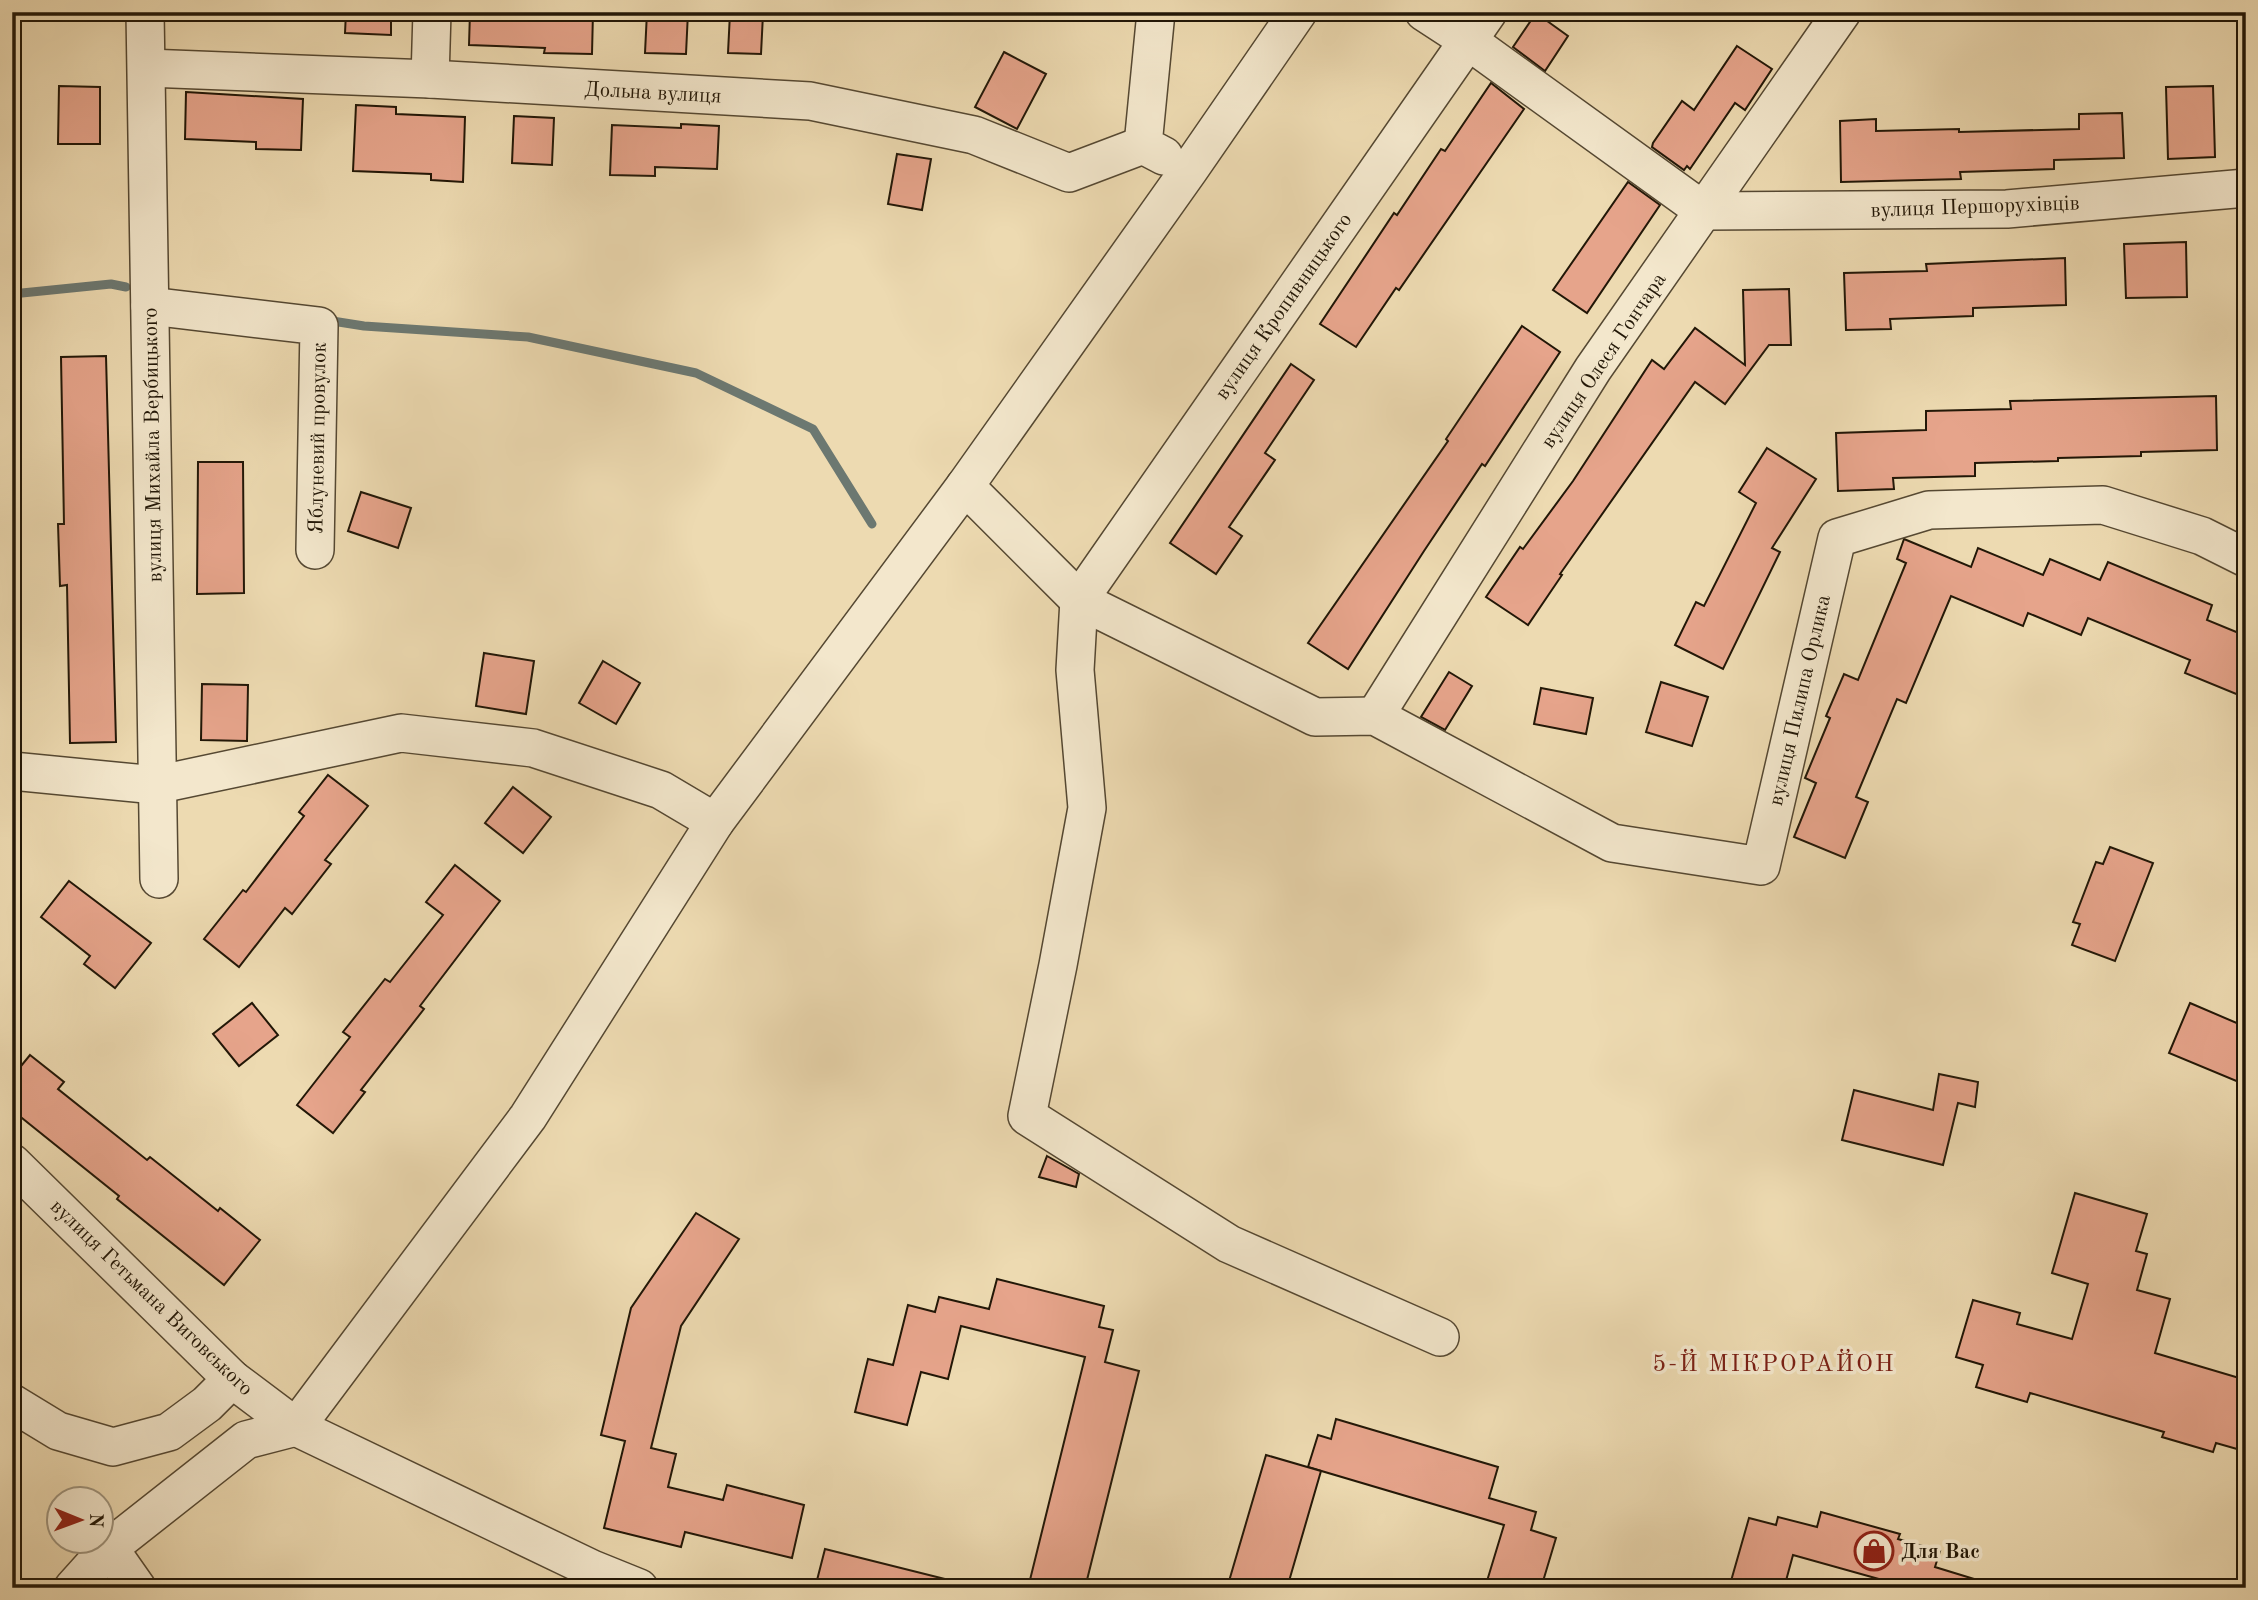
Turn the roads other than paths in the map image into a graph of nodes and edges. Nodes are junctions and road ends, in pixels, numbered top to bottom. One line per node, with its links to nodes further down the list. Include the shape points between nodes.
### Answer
1 (145, 12): 8 (street, вулиця Михайла Вербицького)
2 (432, 12): 9 (street)
3 (1156, 12): 10 (street)
4 (1298, 12): 11 (street)
5 (1424, 12): 7 (street)
6 (1842, 12): 13 (street, вулиця Олеся Гончара)
7 (1477, 26): 13 (street); 18 (street, вулиця Кропивницького)
8 (147, 68): 9 (street, Дольна вулиця); 14 (street, вулиця Михайла Вербицького)
9 (430, 79): 10 (street, Дольна вулиця, via 810,101 974,135 1069,173)
10 (1143, 145): 11 (street)
11 (1189, 170): 15 (street)
12 (2246, 188): 13 (street, вулиця Першорухівців, via 2007,209)
13 (1704, 211): 19 (street, вулиця Олеся Гончара, via 1594,369)
14 (150, 306): 16 (street, Яблуневий провулок, via 319,326); 21 (street, вулиця Михайла Вербицького)
15 (965, 486): 18 (street); 22 (street)
16 (315, 550)
17 (2246, 558): 19 (street, вулиця Пилипа Орлика, via 2202,536 2104,505 1929,510 1837,538 1761,866 1612,843)
18 (1079, 600): 19 (street, via 1315,717); 25 (street, via 1075,670 1087,808 1027,1116 1229,1244)
19 (1375, 716)
20 (12, 771): 21 (street)
21 (156, 785): 22 (street, via 401,733 533,748 661,790); 23 (street, вулиця Михайла Вербицького)
22 (715, 822): 28 (street, via 528,1117)
23 (159, 879)
24 (12, 1163): 26 (street, вулиця Гетьмана Виговського)
25 (1440, 1337)
26 (232, 1379): 27 (street, via 169,1432 113,1447 58,1432); 28 (street, вулиця Гетьмана Виговського)
27 (12, 1403)
28 (296, 1427): 29 (street, via 246,1440); 34 (street, вулиця Гетьмана Виговського)
29 (116, 1542)
30 (104, 1554): 32 (street)
31 (113, 1554): 33 (street)
32 (73, 1588)
33 (137, 1588)
34 (639, 1588)

